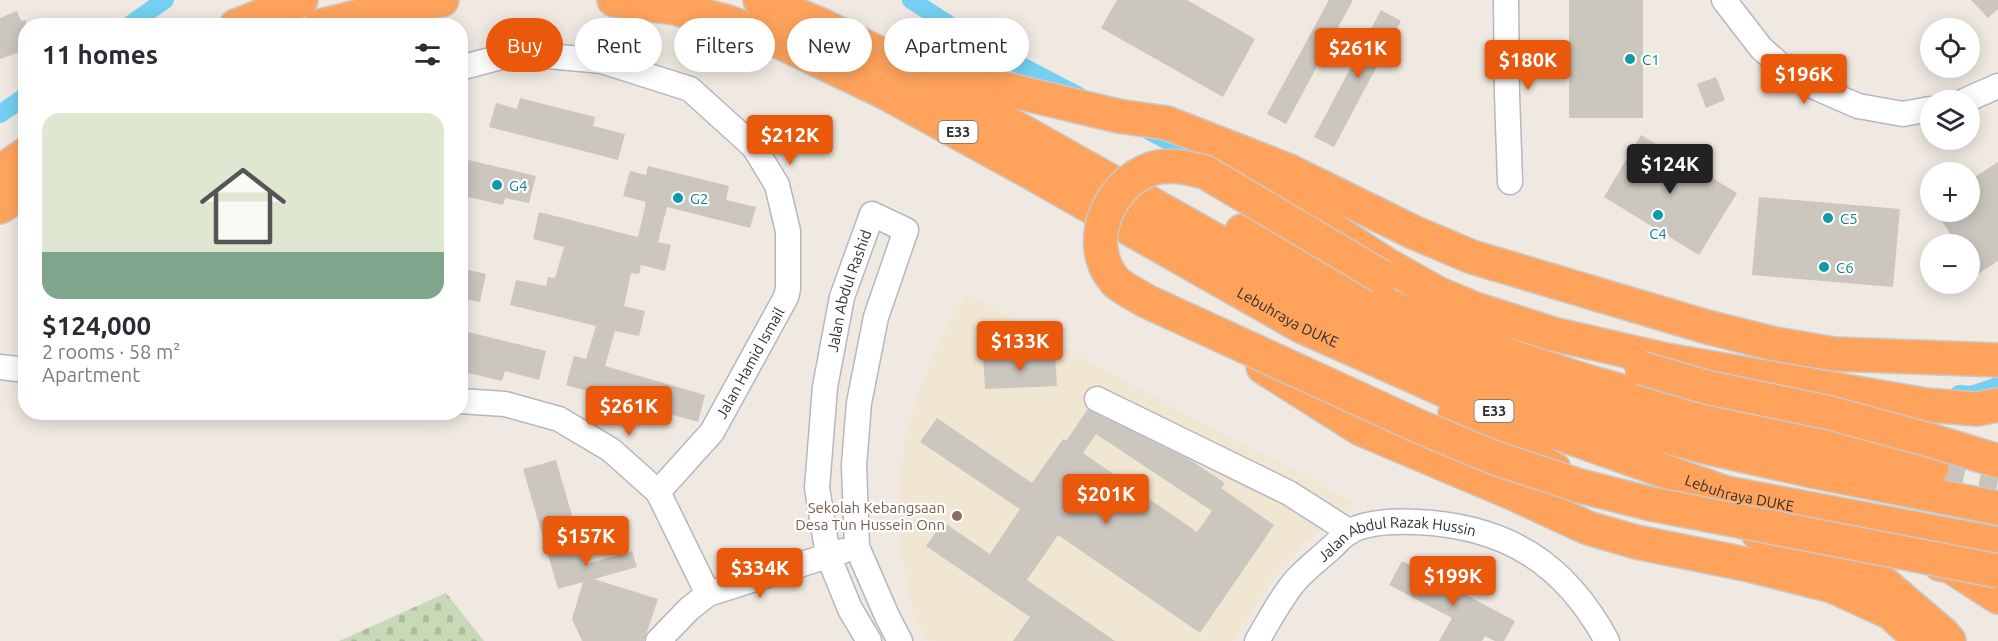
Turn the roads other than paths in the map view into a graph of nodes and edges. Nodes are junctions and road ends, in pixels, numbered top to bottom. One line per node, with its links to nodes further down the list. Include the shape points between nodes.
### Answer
1 (301, 0): 8 (highway)
2 (442, 0): 9 (highway)
3 (614, 0): 22 (highway, Lebuhraya DUKE / E33, via 675,8 728,22 782,43 886,93)
4 (760, 0): 15 (highway, Lebuhraya DUKE / E33, via 880,53)
5 (777, 0): 14 (highway, via 826,12 1001,88)
6 (1506, 0): 18 (street)
7 (1724, 0): 13 (street, via 1761,48 1789,73 1858,106 1903,114)
8 (256, 18)
9 (352, 18)
10 (468, 66): 35 (street, Jalan Hamid Ismail, via 516,53 602,62 690,89 754,147 777,186 788,231 786,297 712,432)
11 (1998, 86): 12 (street)
12 (1980, 94)
13 (1920, 111)
14 (1118, 116): 23 (highway, via 1167,123 1221,143 1472,257 1707,327 1833,354); 29 (highway, via 1205,153 1389,266 1475,309 1553,334 1666,360)
15 (1043, 145): 31 (highway, via 1154,186 1374,299 1442,329 1582,380); 36 (highway, Lebuhraya DUKE / E33, via 1363,323 1490,377 1614,422 1709,448)
16 (18, 160): 17 (highway)
17 (0, 172)
18 (1510, 182)
19 (18, 195): 20 (highway)
20 (0, 207)
21 (1196, 324): 25 (highway, bridge, via 1146,301 1116,281 1101,257 1101,231 1110,202 1128,180 1152,168 1181,166 1205,172 1400,286 1457,314 1560,349); 42 (highway, bridge, via 1418,426 1495,458 1580,486 1651,504); 50 (highway, bridge, via 1361,429 1588,528 1832,586 1891,613)
22 (1301, 326): 37 (highway, via 1566,476); 39 (highway, Lebuhraya DUKE / E33, via 1471,402 1726,493)
23 (1998, 360)
24 (0, 368): 26 (street)
25 (1641, 368): 29 (highway, bridge); 33 (highway, bridge, via 1706,387 1830,413)
26 (18, 369)
27 (1096, 399): 38 (street, via 1289,493)
28 (468, 402): 35 (street, via 505,404 559,418 611,450)
29 (1926, 405): 30 (highway, via 1977,409)
30 (1998, 405)
31 (1751, 426): 32 (highway, via 1821,432 1930,454); 34 (highway)
32 (1998, 448)
33 (1998, 461)
34 (1932, 468)
35 (658, 492): 43 (street)
36 (1998, 508)
37 (1744, 528): 44 (highway, via 1950,566); 51 (highway, via 1881,581)
38 (1350, 532): 48 (street, Jalan Abdul Razak Hussin, via 1295,580); 49 (street, Jalan Abdul Razak Hussin, via 1375,524 1431,523 1505,540 1552,568 1572,588)
39 (1998, 544)
40 (857, 547): 41 (street); 41 (street, Jalan Abdul Rashid, via 854,465 858,403 876,317 906,230 872,214 842,297 825,387 817,488); 47 (street, Jalan Abdul Rashid)
41 (828, 555): 43 (street); 46 (street, Jalan Abdul Rashid, via 850,609)
42 (1998, 571)
43 (708, 594): 45 (street)
44 (1998, 597)
45 (658, 641)
46 (869, 641)
47 (900, 641)
48 (1257, 641)
49 (1607, 641)
50 (1922, 641)
51 (1949, 641)

